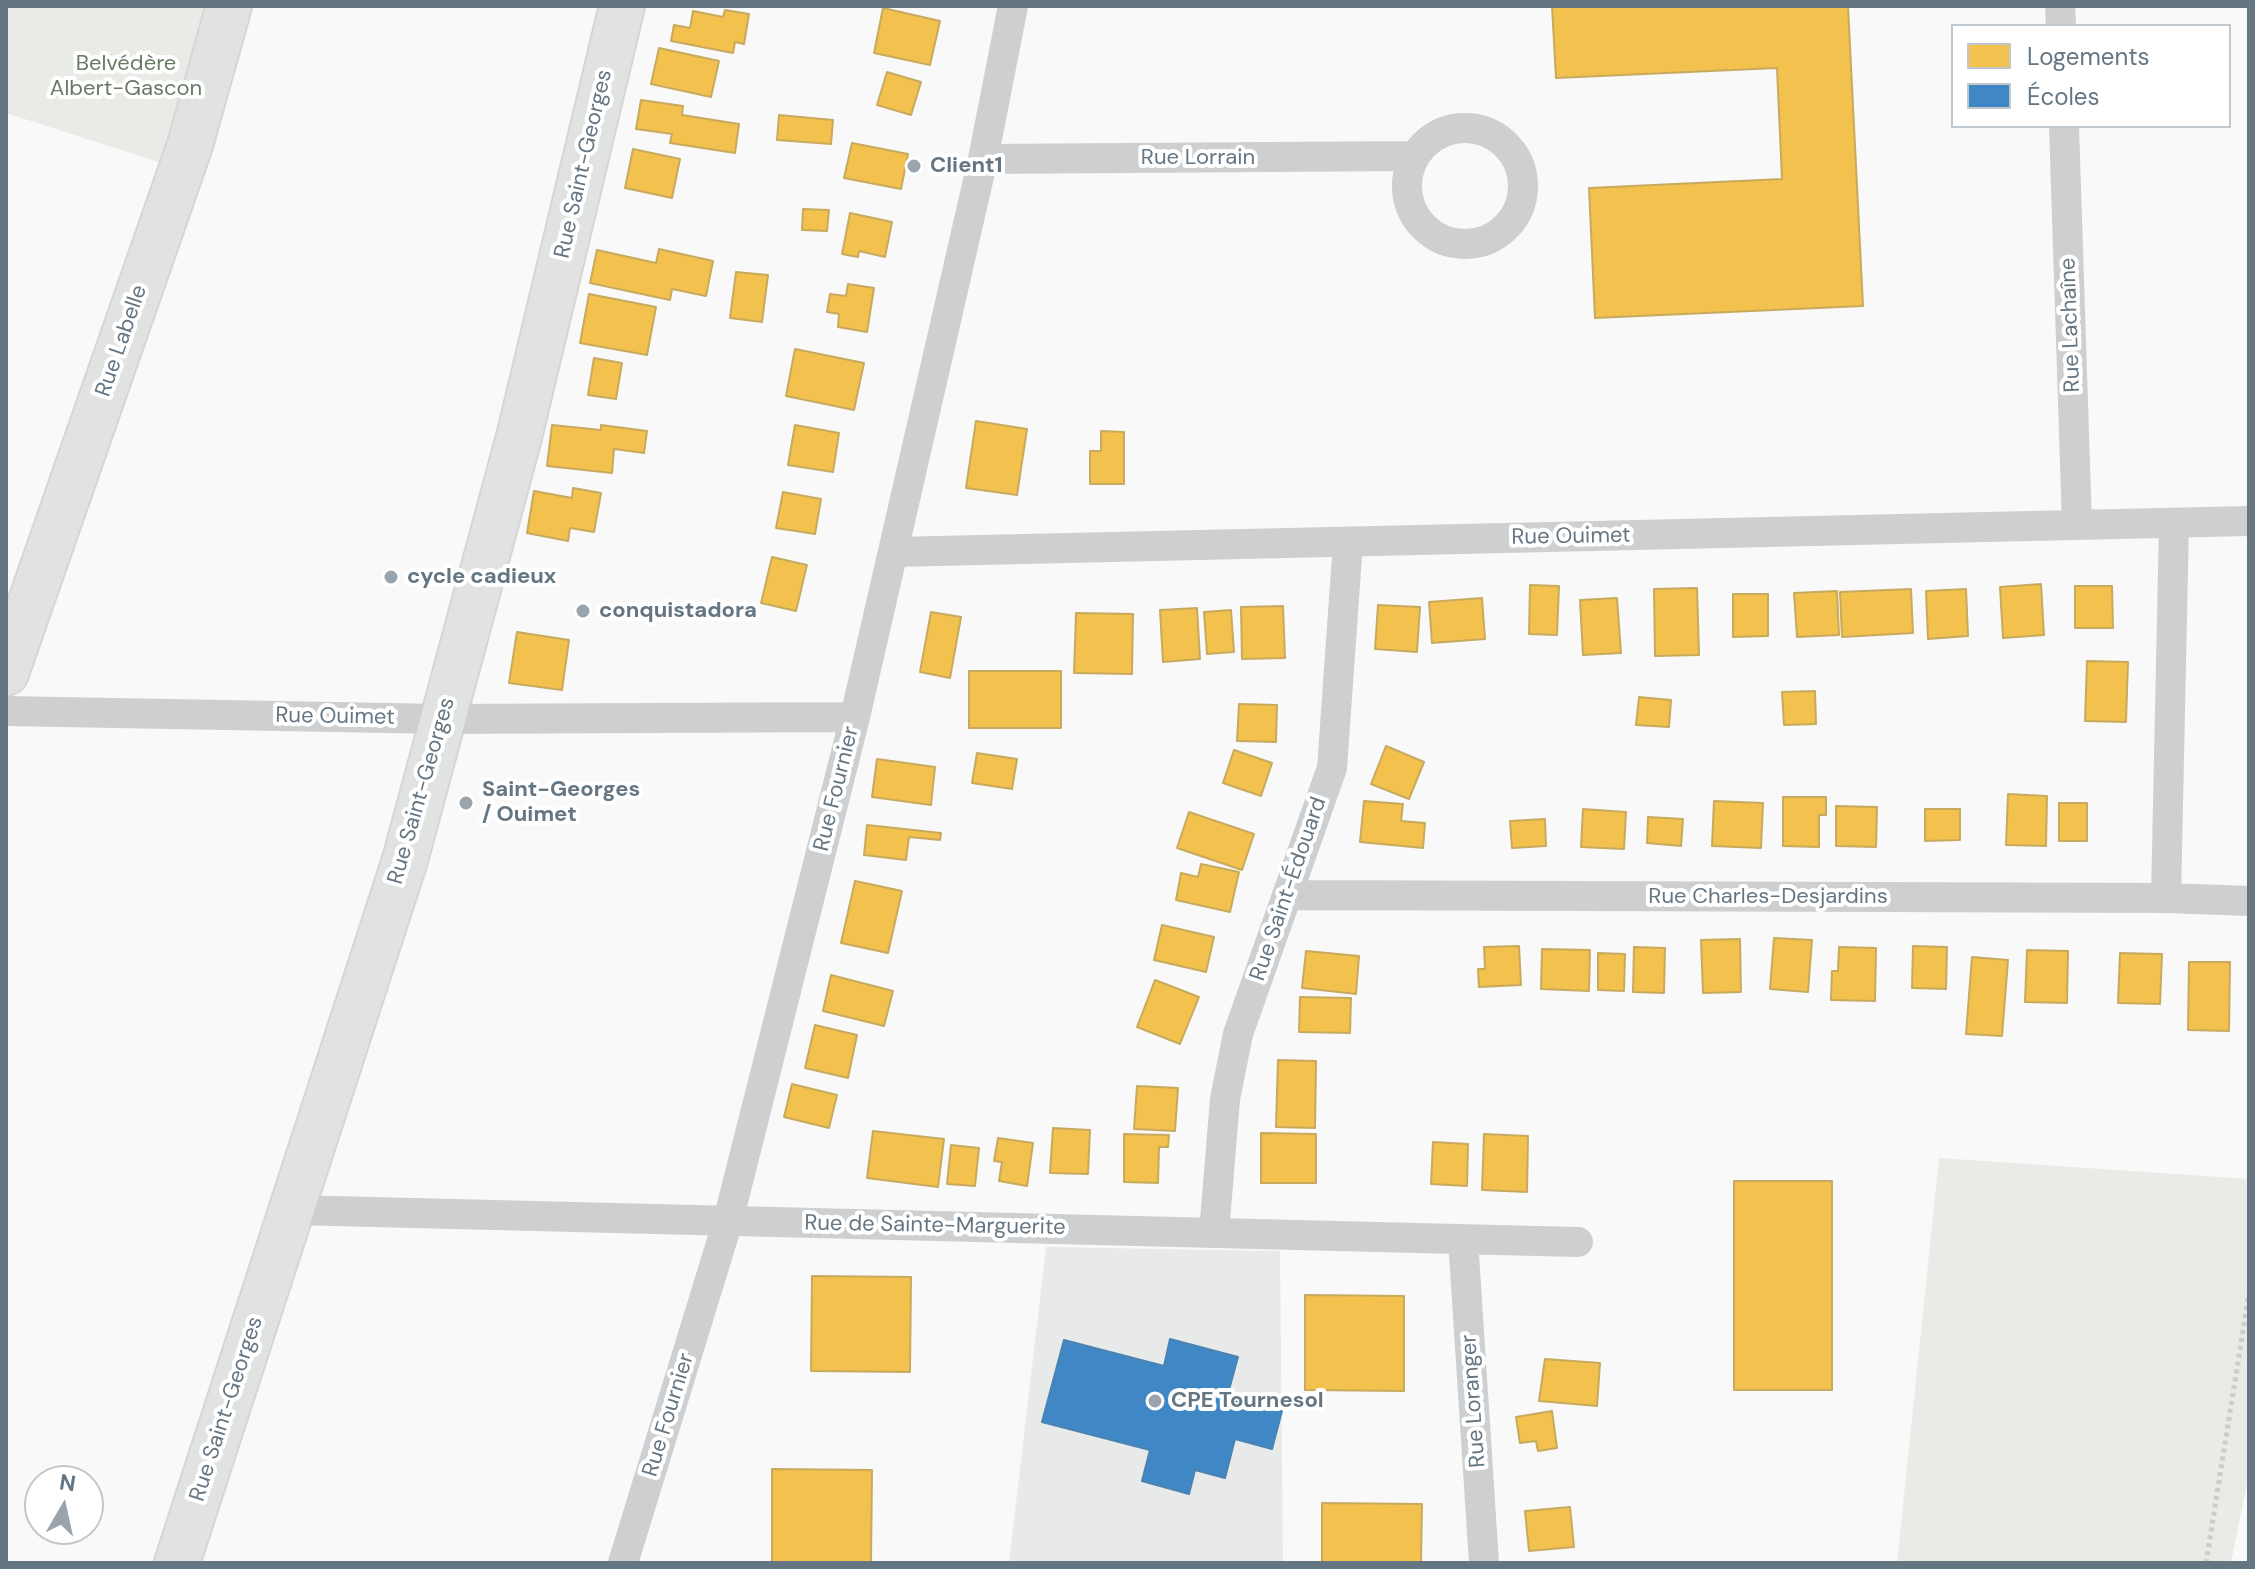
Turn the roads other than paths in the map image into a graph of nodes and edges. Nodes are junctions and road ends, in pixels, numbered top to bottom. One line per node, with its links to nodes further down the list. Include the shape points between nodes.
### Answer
1 (229, 6): 12 (main road, Rue Labelle, via 190,145)
2 (622, 6): 15 (main road, Rue Saint-Georges, via 519,437)
3 (1013, 6): 6 (street, Rue Fournier)
4 (2064, 128): 9 (street, Rue Lachaîne)
5 (1414, 156): 6 (street, Rue Lorrain)
6 (983, 159): 11 (street, Rue Fournier)
7 (2249, 521): 8 (street, Rue Ouimet)
8 (2174, 523): 9 (street, Rue Ouimet); 17 (street)
9 (2077, 525): 10 (street, Rue Ouimet)
10 (1348, 542): 11 (street, Rue Ouimet); 16 (street, Rue Saint-Édouard, via 1332,768)
11 (893, 552): 14 (street, Rue Fournier)
12 (6, 673)
13 (6, 711): 15 (street, Rue Ouimet)
14 (855, 717): 15 (street, Rue Ouimet); 20 (street, Rue Fournier)
15 (443, 719): 19 (main road, Rue Saint-Georges, via 405,860)
16 (1287, 895): 17 (street, Rue Charles-Desjardins); 21 (street, Rue Saint-Édouard, via 1238,1034 1225,1099)
17 (2166, 898): 18 (street, Rue Charles-Desjardins)
18 (2249, 901)
19 (293, 1210): 20 (street, Rue de Sainte-Marguerite); 24 (main road, Rue Saint-Georges)
20 (728, 1221): 21 (street, Rue de Sainte-Marguerite); 25 (street, Rue Fournier)
21 (1214, 1233): 22 (street, Rue de Sainte-Marguerite)
22 (1463, 1239): 23 (street, Rue de Sainte-Marguerite); 26 (street, Rue Loranger)
23 (1578, 1242)
24 (177, 1563)
25 (623, 1563)
26 (1484, 1563)

